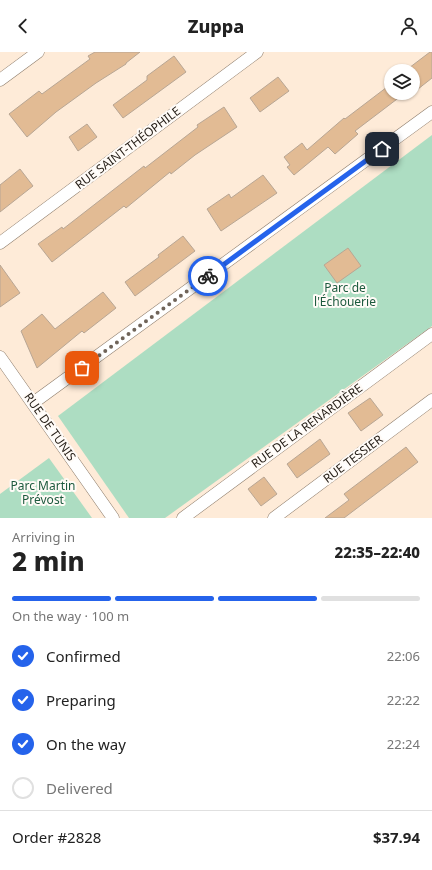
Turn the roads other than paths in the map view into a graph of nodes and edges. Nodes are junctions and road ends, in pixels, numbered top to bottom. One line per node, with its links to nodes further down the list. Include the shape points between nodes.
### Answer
1 (38, 52): 3 (street)
2 (257, 52): 5 (street, RUE SAINT-THÉOPHILE)
3 (0, 80)
4 (432, 112): 9 (street)
5 (0, 243)
6 (432, 334): 11 (street, RUE DE LA RENARDIÈRE)
7 (0, 358): 9 (street, RUE DE TUNIS)
8 (432, 400): 12 (street, RUE TESSIER)
9 (33, 403): 10 (street, RUE DE TUNIS)
10 (113, 518)
11 (183, 518)
12 (274, 518)

